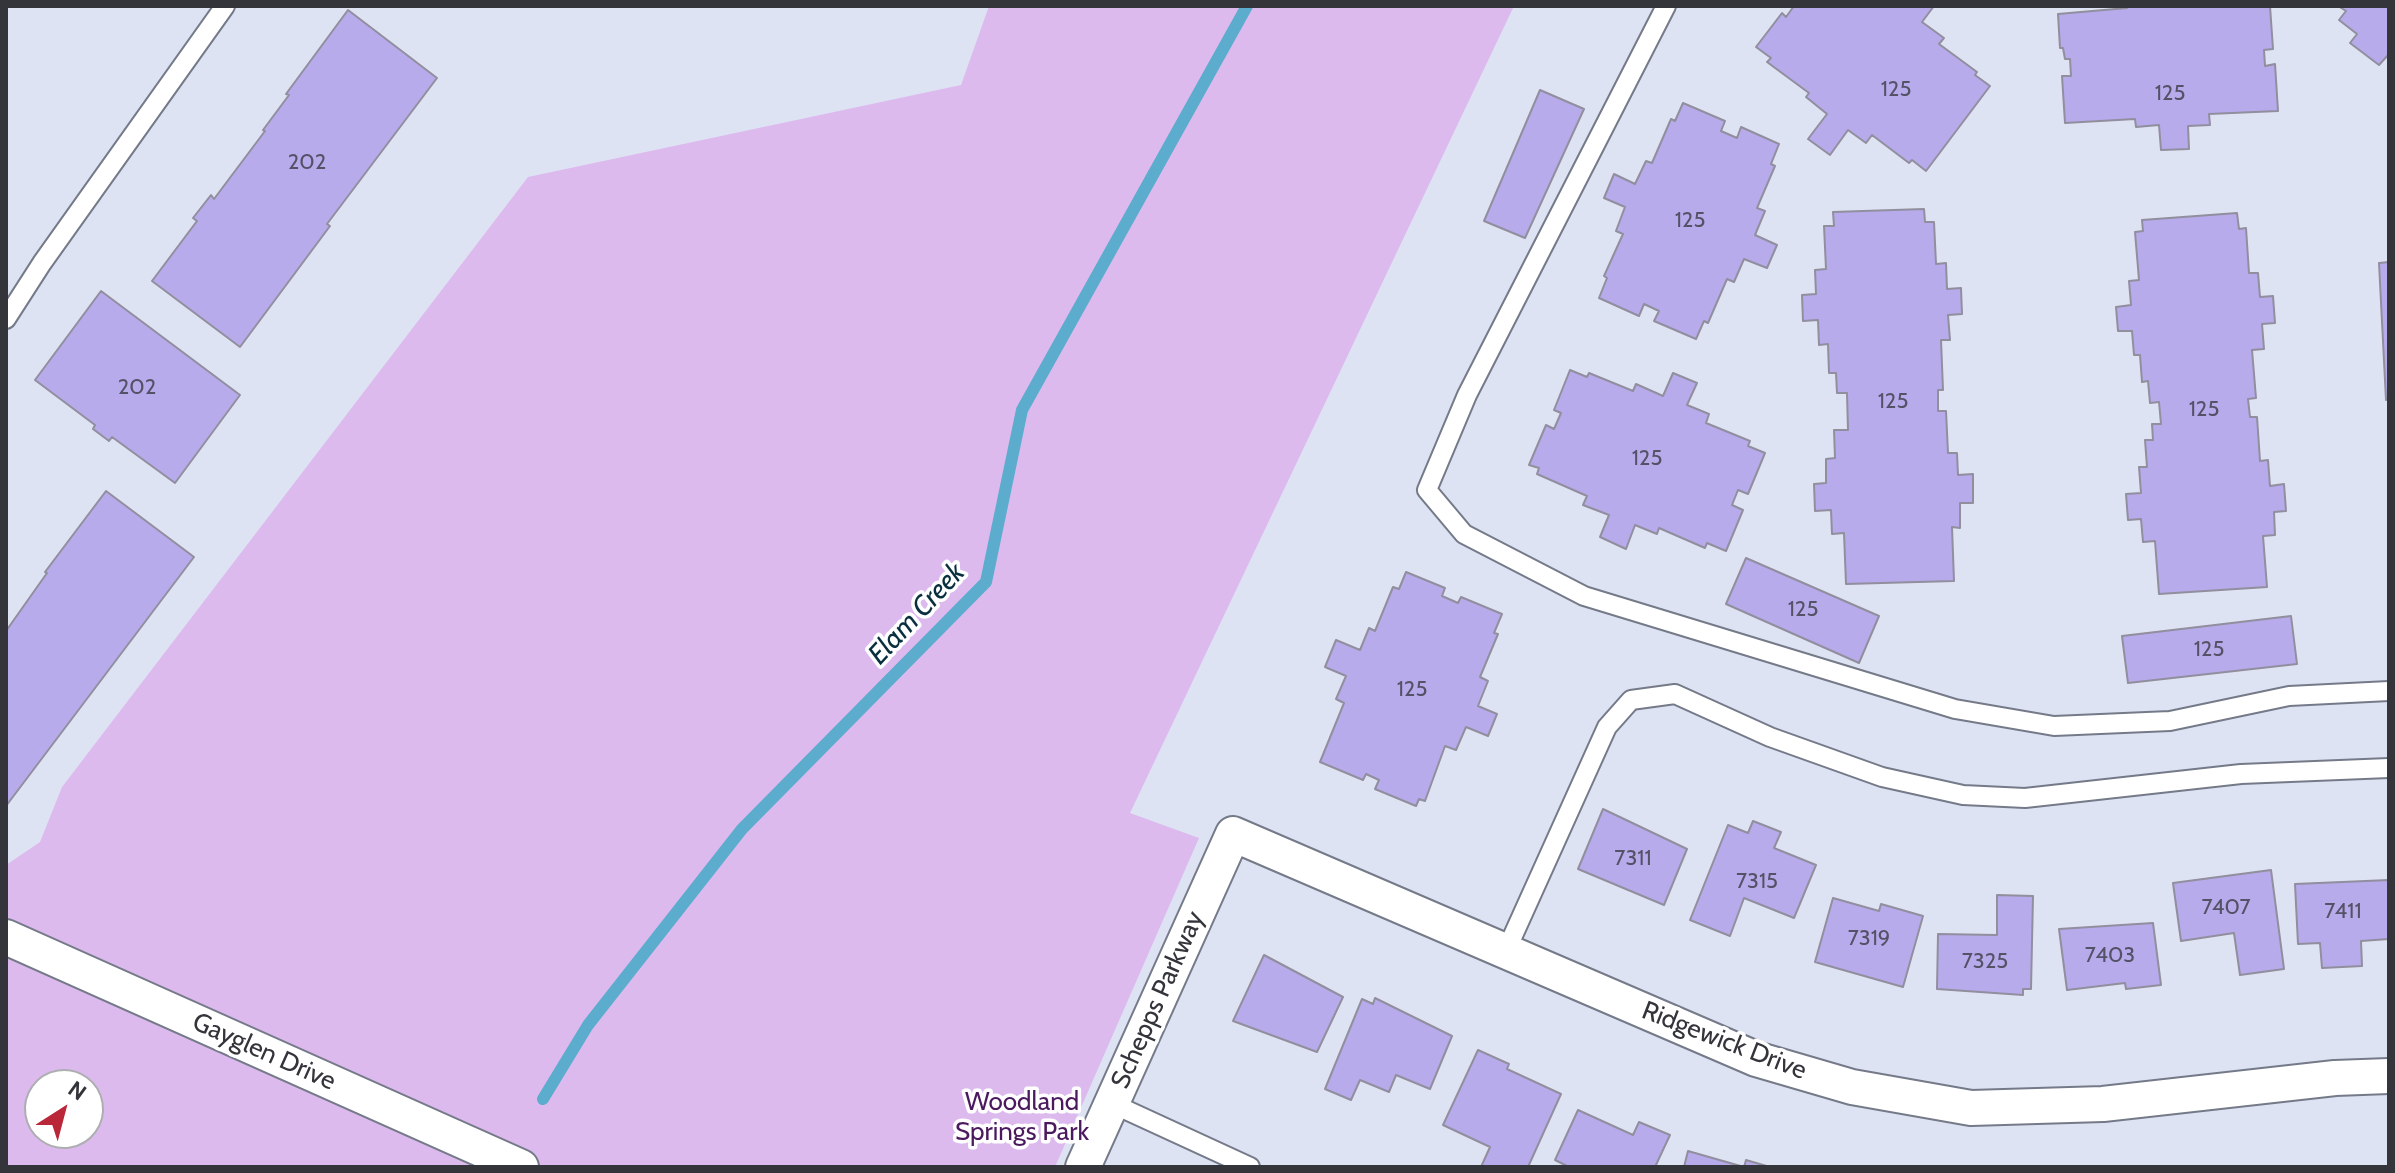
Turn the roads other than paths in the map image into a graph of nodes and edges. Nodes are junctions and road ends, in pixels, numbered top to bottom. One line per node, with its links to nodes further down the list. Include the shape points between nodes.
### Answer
1 (225, 6): 3 (lane)
2 (1666, 6): 4 (lane, via 1467,395 1427,490 1464,534 1584,596 1955,709 2040,724 2170,721 2289,696)
3 (6, 319)
4 (2389, 691)
5 (2389, 768): 8 (lane, via 2241,774 2025,798 1963,795 1882,777 1770,737 1675,694 1631,700 1607,727)
6 (1233, 834): 8 (street, Ridgewick Drive); 10 (street, Schepps Parkway)
7 (6, 937): 11 (street, Gayglen Drive)
8 (1506, 951): 9 (street, Ridgewick Drive, via 1756,1059 1852,1087 1971,1108 2103,1104)
9 (2389, 1076)
10 (1111, 1103): 12 (street, Schepps Parkway); 13 (lane)
11 (521, 1167)
12 (1083, 1167)
13 (1250, 1167)

